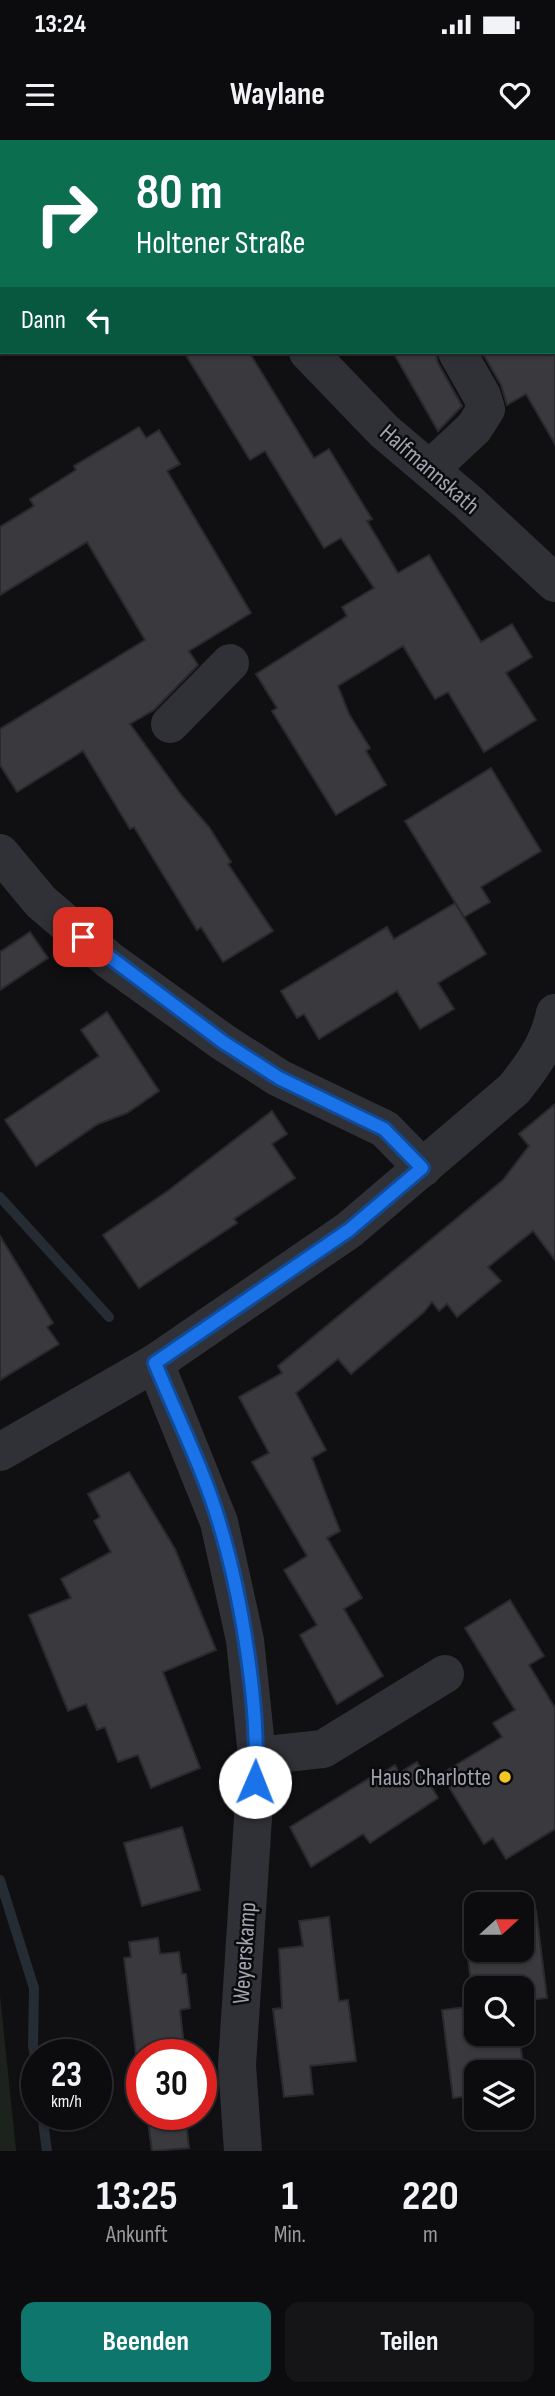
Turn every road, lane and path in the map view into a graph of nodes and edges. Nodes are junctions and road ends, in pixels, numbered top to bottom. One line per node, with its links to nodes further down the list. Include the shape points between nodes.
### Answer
1 (310, 354): 3 (street, Halfmannskath, via 384,431)
2 (458, 354): 3 (street, via 486,409 474,428)
3 (430, 469): 4 (street, Halfmannskath)
4 (555, 583)
5 (230, 663): 6 (street)
6 (170, 724)
7 (0, 853): 9 (street, via 41,902 109,960 279,1078 384,1129)
8 (555, 1013): 9 (street, via 536,1062 514,1089)
9 (422, 1168): 10 (street, via 349,1230)
10 (155, 1363): 11 (street); 13 (street, Weyerskamp, via 219,1522 245,1640)
11 (0, 1452)
12 (445, 1674): 13 (street, via 323,1749)
13 (257, 1756): 14 (street, Weyerskamp, via 237,2065)
14 (243, 2151)

